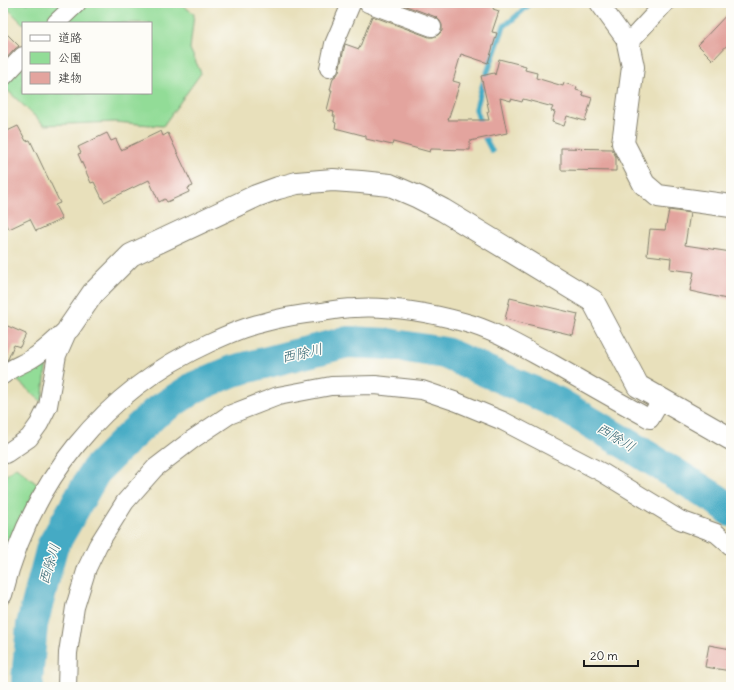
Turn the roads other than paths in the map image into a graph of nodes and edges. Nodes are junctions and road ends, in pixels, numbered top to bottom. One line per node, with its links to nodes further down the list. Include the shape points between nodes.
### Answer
1 (77, 3): 6 (street)
2 (352, 3): 10 (street, via 334,44)
3 (368, 3): 7 (street)
4 (599, 3): 8 (street)
5 (665, 3): 8 (street)
6 (57, 22)
7 (432, 27)
8 (628, 43): 12 (street, via 633,67 623,143 644,184 658,196)
9 (22, 57): 11 (street)
10 (329, 68)
11 (3, 77)
12 (731, 206)
13 (69, 328): 14 (street, via 30,360); 15 (street, via 93,292 131,255 256,196 297,183 333,180 390,185 437,207 593,301 638,386); 17 (street, via 57,355 48,406 39,424 29,438)
14 (3, 375)
15 (661, 400): 16 (street); 19 (street, via 650,419 493,332 465,322 430,315 353,308 300,314 262,323 230,333 174,361 118,401 91,428 69,454 34,511 19,542)
16 (731, 439)
17 (3, 455)
18 (731, 546): 20 (street, via 716,533 680,520 596,470 503,421 422,390 375,385 331,386 278,396 229,415 194,439 155,468 125,502 87,568 75,607 68,653)
19 (3, 595)
20 (67, 687)

